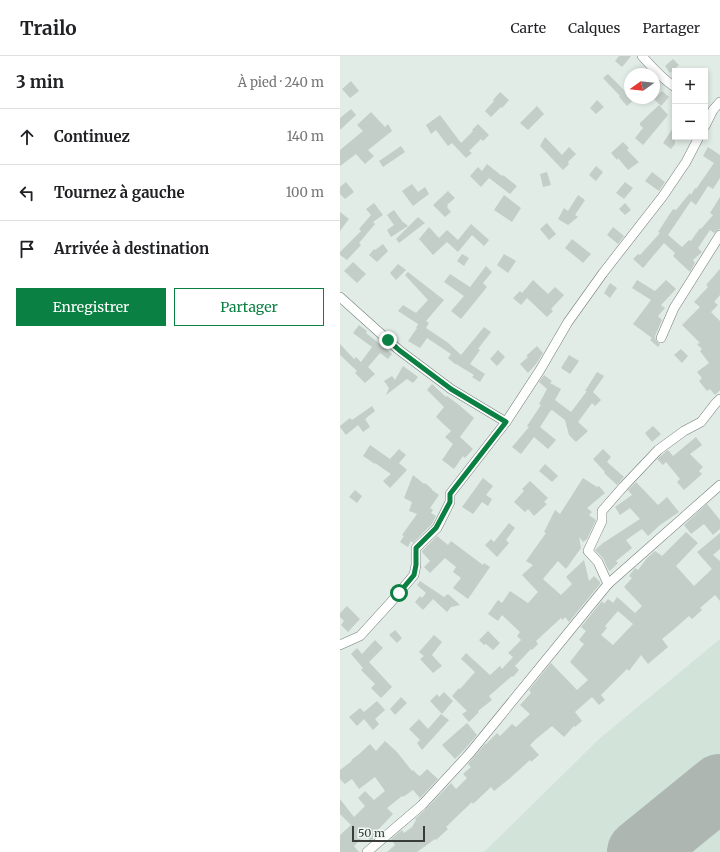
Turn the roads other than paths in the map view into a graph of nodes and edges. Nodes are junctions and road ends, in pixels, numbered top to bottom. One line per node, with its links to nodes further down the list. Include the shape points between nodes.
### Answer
1 (642, 56): 2 (street)
2 (672, 85)
3 (720, 102): 5 (street)
4 (708, 107): 5 (street)
5 (713, 110): 6 (street)
6 (708, 120)
7 (697, 140): 12 (street, via 663,196 568,322)
8 (720, 235): 10 (street, via 674,308)
9 (340, 297): 12 (street, via 399,350 451,389)
10 (661, 338)
11 (720, 399): 14 (street, via 701,422 658,450 602,511 602,521 588,551 598,562)
12 (506, 422): 15 (street, via 450,494 450,502 436,528 416,548 414,575 360,636)
13 (720, 484): 14 (street)
14 (608, 584): 16 (street, via 470,754 422,805)
15 (340, 645)
16 (367, 852)

